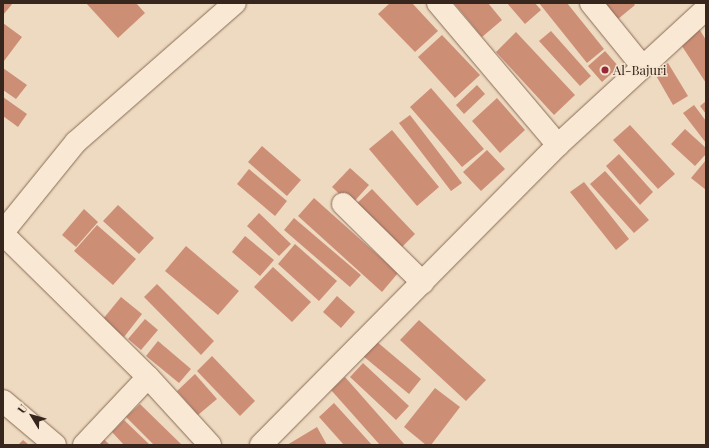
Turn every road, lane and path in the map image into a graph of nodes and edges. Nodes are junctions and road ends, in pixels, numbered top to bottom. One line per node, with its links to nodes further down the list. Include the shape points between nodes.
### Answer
1 (235, 3): 8 (street, via 76,142)
2 (438, 3): 6 (street)
3 (591, 3): 5 (street)
4 (706, 9): 5 (street)
5 (642, 66): 6 (street)
6 (558, 145): 9 (street)
7 (343, 204): 9 (street)
8 (3, 233): 10 (street)
9 (423, 283): 15 (street)
10 (148, 377): 13 (street); 14 (street)
11 (3, 401): 12 (street)
12 (54, 445)
13 (84, 445)
14 (210, 445)
15 (261, 445)

